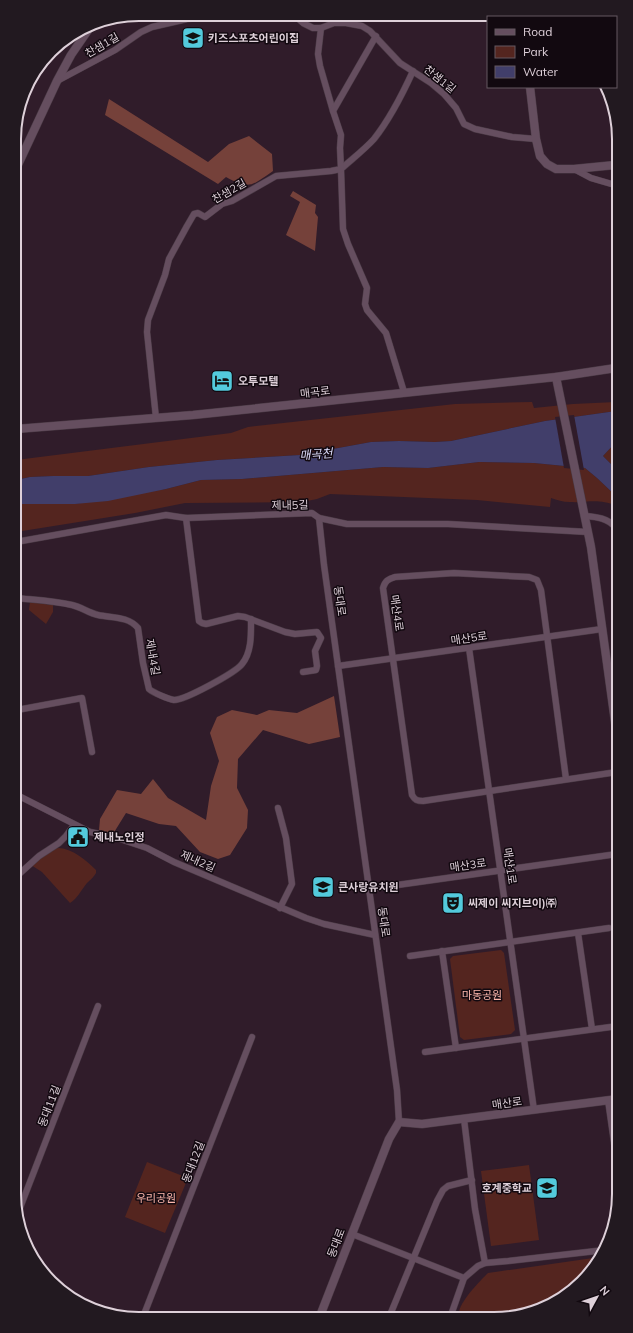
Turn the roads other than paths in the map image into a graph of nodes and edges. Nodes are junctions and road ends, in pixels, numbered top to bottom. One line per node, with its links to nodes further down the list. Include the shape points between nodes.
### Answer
1 (178, 21): 8 (street, 찬샘1길, via 141,32 115,50)
2 (301, 21): 4 (street, via 313,28)
3 (334, 23): 4 (street, 찬샘1길); 6 (street, 찬샘1길, via 362,26)
4 (321, 28): 10 (street, via 318,54)
5 (85, 34): 8 (street)
6 (376, 36): 7 (street, 찬샘1길, via 400,63); 10 (street)
7 (413, 71): 11 (street, 찬샘1길, via 444,94 456,108 464,124 475,130); 14 (street, via 376,136)
8 (57, 81): 12 (street)
9 (530, 88): 11 (street)
10 (333, 111): 14 (street, via 341,134)
11 (536, 139): 15 (street, via 540,156 547,164 556,169)
12 (21, 158)
13 (612, 165): 15 (street)
14 (341, 169): 19 (street, via 343,229 367,288 367,310 386,333); 20 (street, 찬샘2길, via 276,176 222,204 205,216 194,214 170,259 148,320)
15 (574, 169): 16 (street, via 591,178)
16 (612, 184)
17 (612, 369): 18 (street, 매곡로)
18 (556, 377): 19 (street, 매곡로); 22 (street)
19 (404, 392): 20 (street, 매곡로)
20 (156, 418): 21 (street, 매곡로)
21 (21, 429)
22 (584, 512): 25 (street); 26 (street)
23 (186, 518): 24 (street, 제내5길, via 312,513); 27 (street, 제내5길, via 166,515); 29 (street, via 199,621 206,624 238,616)
24 (319, 518): 26 (street, 제내5길, via 347,524 448,524); 34 (street, 동대로)
25 (612, 525)
26 (588, 532): 30 (street)
27 (21, 541)
28 (21, 599): 29 (street, 제내4길, via 73,605 96,615 125,619 135,624 138,628 149,689 173,700 213,683 242,664 248,654)
29 (251, 619): 35 (street, via 290,633 319,634 321,638 315,651 316,670)
30 (602, 629): 31 (street, 매산5로); 36 (street)
31 (547, 637): 32 (street, 매산5로); 33 (street, 매산4로, via 540,584 534,578 454,574 395,577 385,582 383,588); 40 (street, 매산4로)
32 (469, 648): 33 (street, 매산5로); 41 (street, 매산1로)
33 (393, 658): 34 (street, 매산5로); 41 (street, 매산4로, via 414,799 422,801)
34 (338, 666): 48 (street, 동대로)
35 (303, 672)
36 (612, 700)
37 (21, 709): 38 (street, via 82,698)
38 (92, 752)
39 (612, 773): 40 (street, 매산4로)
40 (566, 779): 41 (street, 매산4로)
41 (489, 791): 46 (street, 매산1로)
42 (21, 796): 44 (street, 제내2길)
43 (278, 808): 49 (street, via 286,838 292,884)
44 (74, 825): 47 (street, via 59,843); 49 (street, 제내2길, via 147,848)
45 (612, 855): 46 (street, 매산3로)
46 (500, 871): 48 (street, 매산3로); 53 (street, 매산1로)
47 (21, 872)
48 (369, 889): 52 (street, 동대로)
49 (280, 908): 52 (street, 제내2길, via 324,924)
50 (609, 928): 51 (street)
51 (578, 933): 53 (street); 58 (street)
52 (375, 935): 67 (street, 동대로, via 397,1090)
53 (510, 943): 54 (street); 60 (street, 매산1로)
54 (442, 951): 55 (street); 61 (street)
55 (410, 956)
56 (98, 1006): 70 (street, 동대11길)
57 (612, 1027): 58 (street)
58 (592, 1029): 60 (street)
59 (252, 1037): 76 (street, 동대12길)
60 (524, 1038): 61 (street); 65 (street, 매산1로)
61 (456, 1048): 62 (street)
62 (425, 1052)
63 (608, 1100): 64 (street, 매산로); 65 (street, 매산로); 68 (street)
64 (612, 1100)
65 (534, 1110): 66 (street, 매산로)
66 (464, 1119): 67 (street, 매산로, via 422,1124); 69 (street)
67 (398, 1122): 71 (street, 동대로)
68 (612, 1128)
69 (472, 1180): 73 (street, via 448,1186 443,1190); 74 (street)
70 (22, 1204)
71 (352, 1234): 73 (street); 77 (street, 동대로)
72 (597, 1251): 74 (street)
73 (414, 1257): 75 (street); 78 (street)
74 (485, 1263): 75 (street)
75 (464, 1278): 79 (street)
76 (145, 1312)
77 (322, 1312)
78 (391, 1312)
79 (452, 1312)

